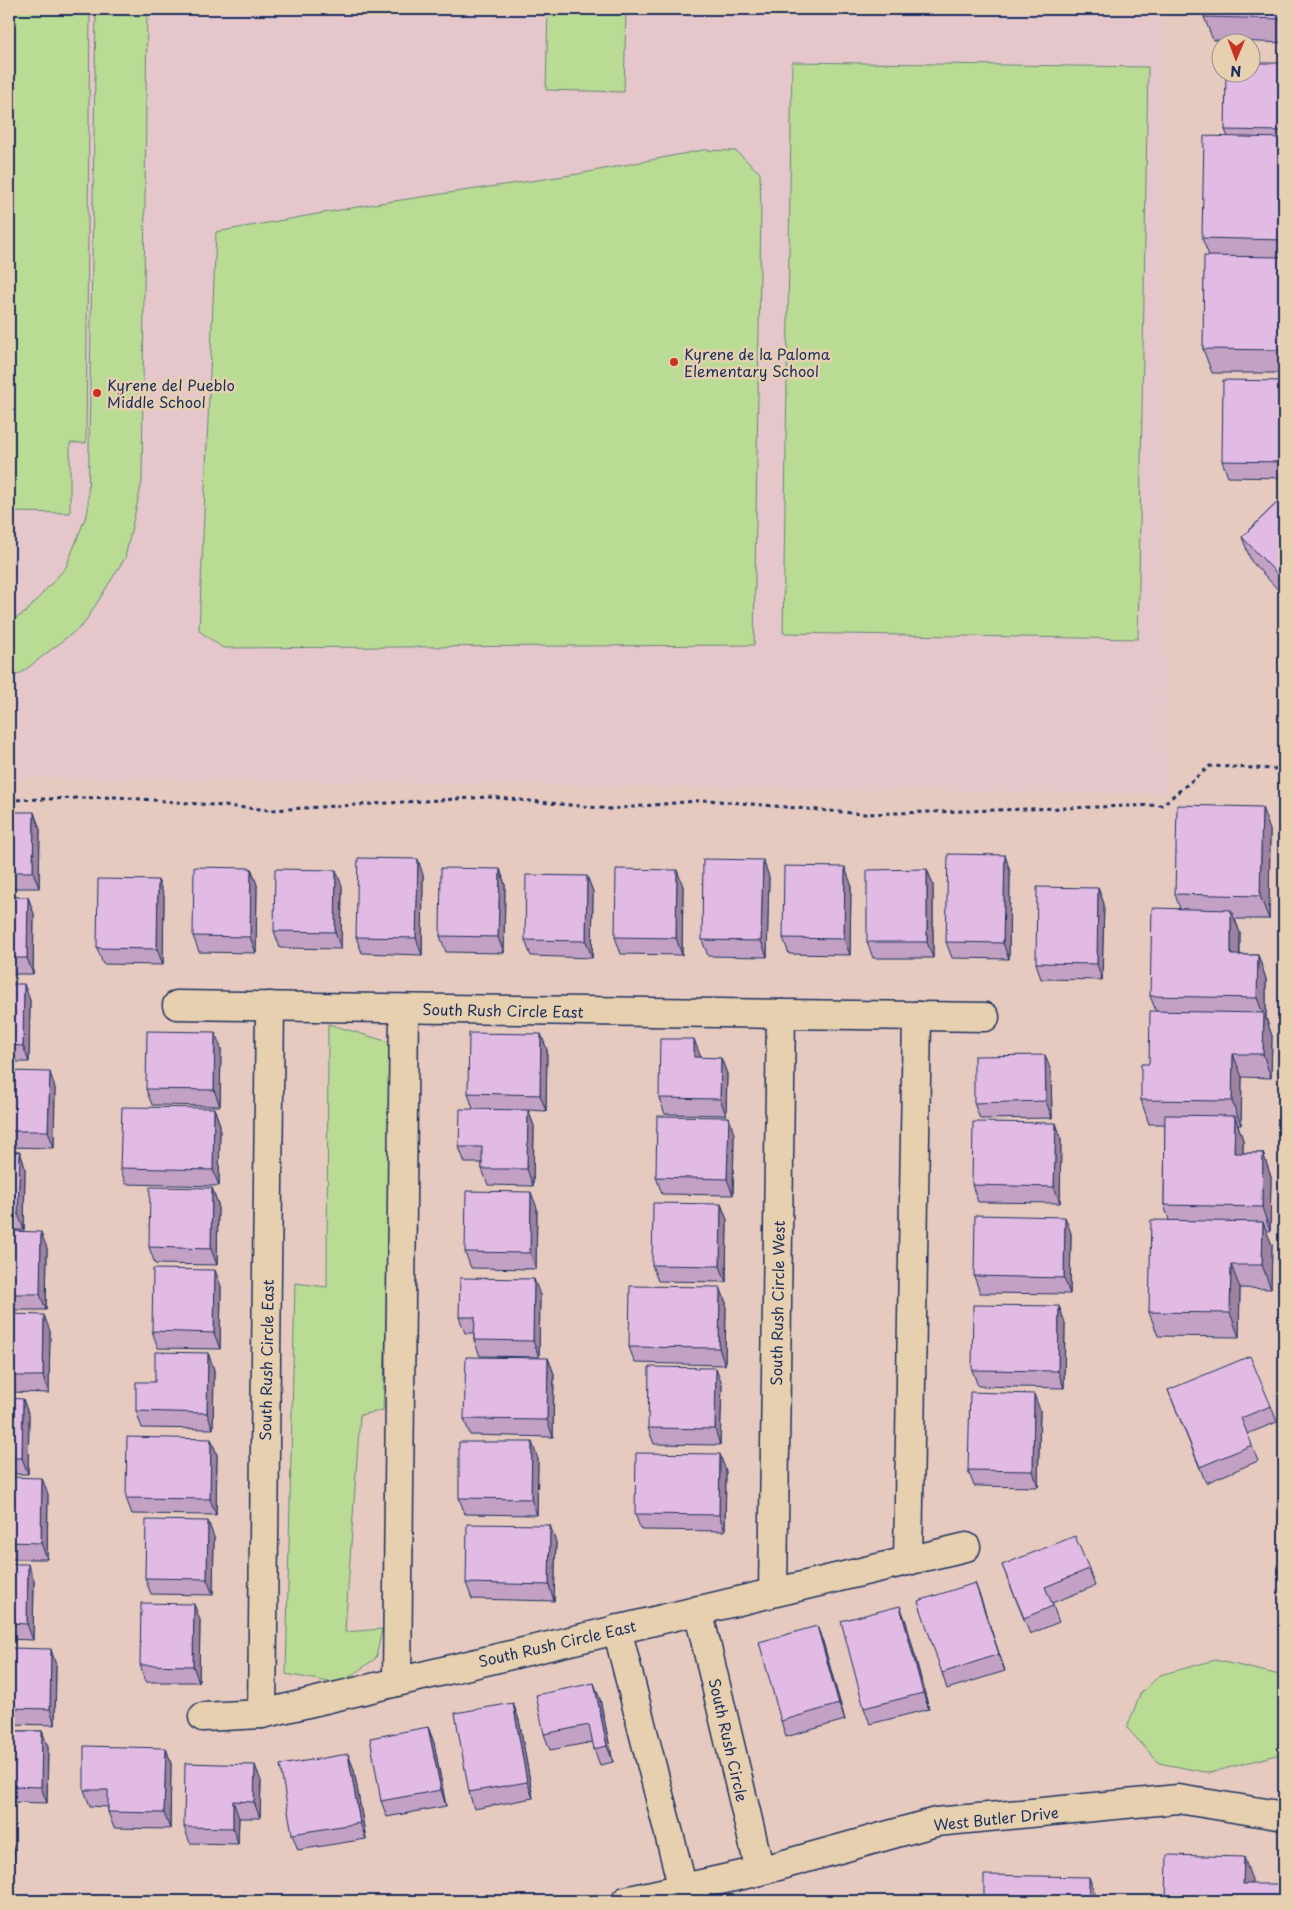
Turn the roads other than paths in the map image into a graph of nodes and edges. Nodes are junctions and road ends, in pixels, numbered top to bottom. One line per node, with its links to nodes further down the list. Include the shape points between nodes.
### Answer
1 (177, 1004): 2 (street, South Rush Circle East)
2 (270, 1006): 3 (street, South Rush Circle East); 13 (street, South Rush Circle East)
3 (404, 1008): 4 (street, South Rush Circle East); 12 (street, South Rush Circle East)
4 (780, 1014): 5 (street); 9 (street, South Rush Circle West)
5 (917, 1016): 6 (street); 8 (street)
6 (985, 1017)
7 (966, 1548): 8 (street)
8 (908, 1561): 9 (street)
9 (773, 1592): 10 (street)
10 (698, 1610): 11 (street, South Rush Circle East); 16 (street, South Rush Circle)
11 (617, 1629): 12 (street, South Rush Circle East); 17 (street)
12 (397, 1681): 13 (street, South Rush Circle East)
13 (262, 1714): 14 (street, South Rush Circle East)
14 (203, 1717)
15 (1284, 1816): 16 (street, West Butler Drive, via 1178,1799 936,1822)
16 (760, 1871): 17 (street, West Butler Drive)
17 (682, 1889): 18 (street, West Butler Drive)
18 (626, 1901)

